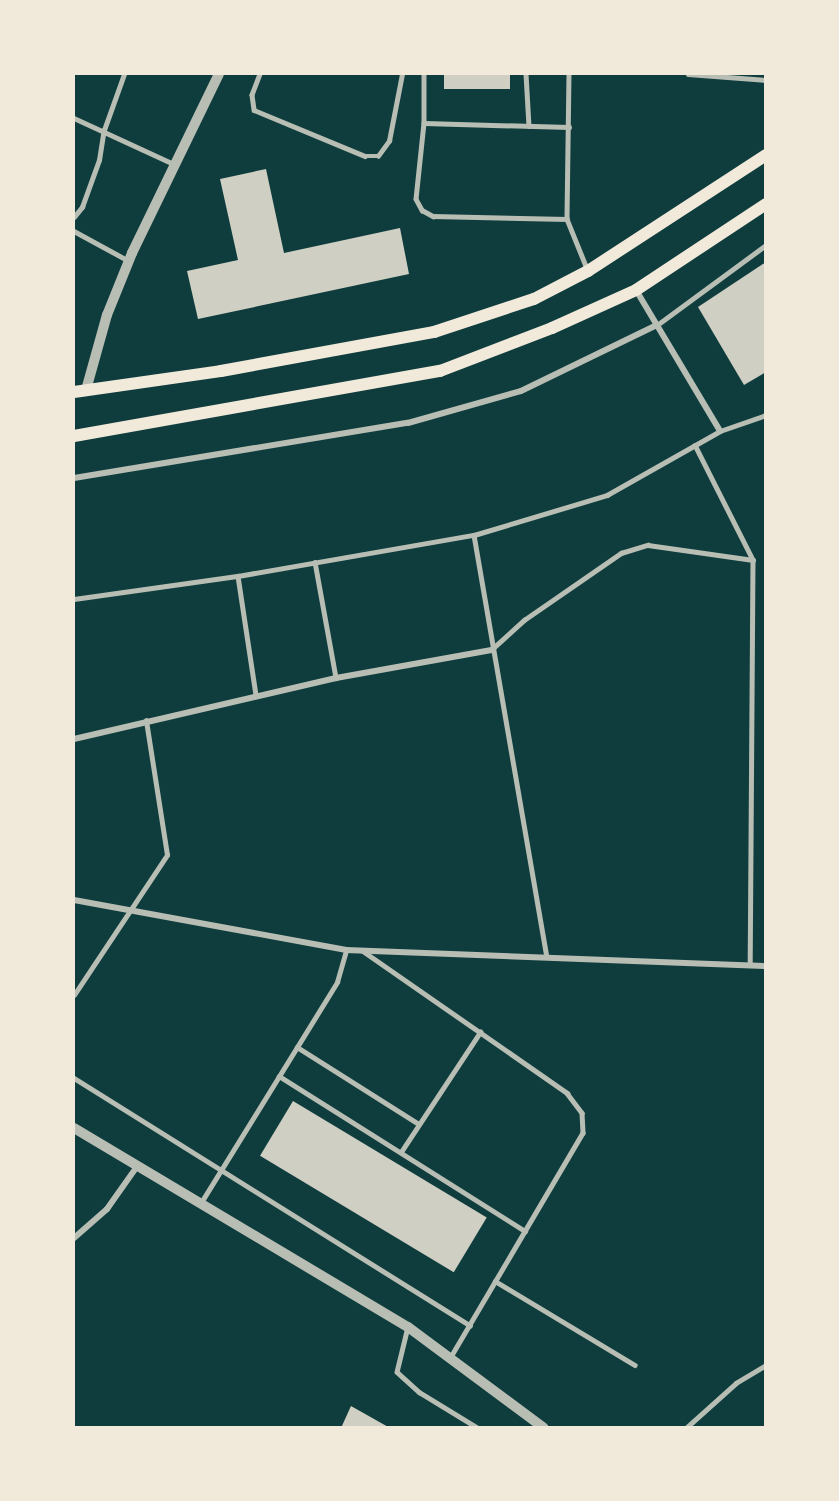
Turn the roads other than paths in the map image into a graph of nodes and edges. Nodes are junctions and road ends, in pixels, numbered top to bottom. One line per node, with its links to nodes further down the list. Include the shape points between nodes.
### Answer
1 (124, 74): 14 (lane)
2 (219, 74): 16 (street)
3 (260, 74): 4 (lane, via 252,95 254,110 365,156 378,156 389,141)
4 (402, 74)
5 (424, 74): 11 (lane)
6 (526, 74): 12 (lane)
7 (569, 74): 13 (lane)
8 (688, 74): 9 (lane)
9 (765, 80)
10 (74, 117): 14 (lane)
11 (424, 123): 12 (lane); 19 (lane, via 416,199 422,210 433,216)
12 (529, 126): 13 (lane)
13 (569, 127): 19 (lane)
14 (104, 130): 16 (lane); 18 (lane, via 99,160 82,207)
15 (765, 155): 23 (main road)
16 (174, 164): 22 (street)
17 (765, 204): 24 (main road)
18 (74, 217)
19 (567, 219): 23 (lane)
20 (74, 231): 22 (lane)
21 (765, 245): 25 (lane)
22 (129, 261): 26 (street)
23 (588, 271): 26 (main road, via 534,299 434,332 221,371)
24 (636, 290): 25 (street); 29 (main road, via 552,328 440,371)
25 (657, 325): 28 (street); 31 (street, via 521,391 408,423)
26 (80, 391)
27 (765, 415): 28 (lane)
28 (720, 431): 30 (lane)
29 (74, 436)
30 (695, 445): 32 (lane, via 608,495); 33 (lane)
31 (74, 478)
32 (474, 535): 34 (lane); 37 (lane)
33 (753, 560): 37 (lane, via 648,544 621,553 524,620); 47 (lane)
34 (315, 562): 35 (lane); 38 (lane)
35 (238, 576): 36 (lane); 39 (lane)
36 (74, 599)
37 (491, 650): 38 (street); 46 (lane)
38 (336, 678): 39 (street)
39 (256, 695): 40 (street)
40 (146, 722): 41 (street); 43 (lane, via 167,855)
41 (74, 739)
42 (74, 900): 43 (street)
43 (130, 913): 44 (street); 49 (lane)
44 (346, 950): 45 (street); 51 (lane, via 337,982)
45 (363, 951): 46 (street); 50 (lane)
46 (547, 957): 47 (street)
47 (750, 965): 48 (street)
48 (765, 966)
49 (74, 995)
50 (480, 1032): 54 (lane); 60 (lane, via 567,1093 582,1113 583,1133)
51 (297, 1047): 52 (lane); 54 (lane)
52 (279, 1076): 56 (lane); 58 (lane)
53 (74, 1078): 58 (lane)
54 (419, 1124): 56 (lane)
55 (74, 1128): 57 (street)
56 (401, 1152): 60 (lane)
57 (138, 1165): 59 (street); 61 (street, via 107,1209)
58 (222, 1168): 59 (lane); 63 (lane)
59 (202, 1201): 64 (street)
60 (525, 1231): 62 (lane)
61 (74, 1238)
62 (495, 1281): 63 (lane); 66 (lane)
63 (470, 1325): 65 (lane)
64 (408, 1327): 65 (street); 68 (lane, via 397,1372 419,1392)
65 (451, 1356): 69 (street)
66 (635, 1365)
67 (765, 1365): 70 (lane, via 736,1383)
68 (478, 1428)
69 (544, 1428)
70 (686, 1428)

